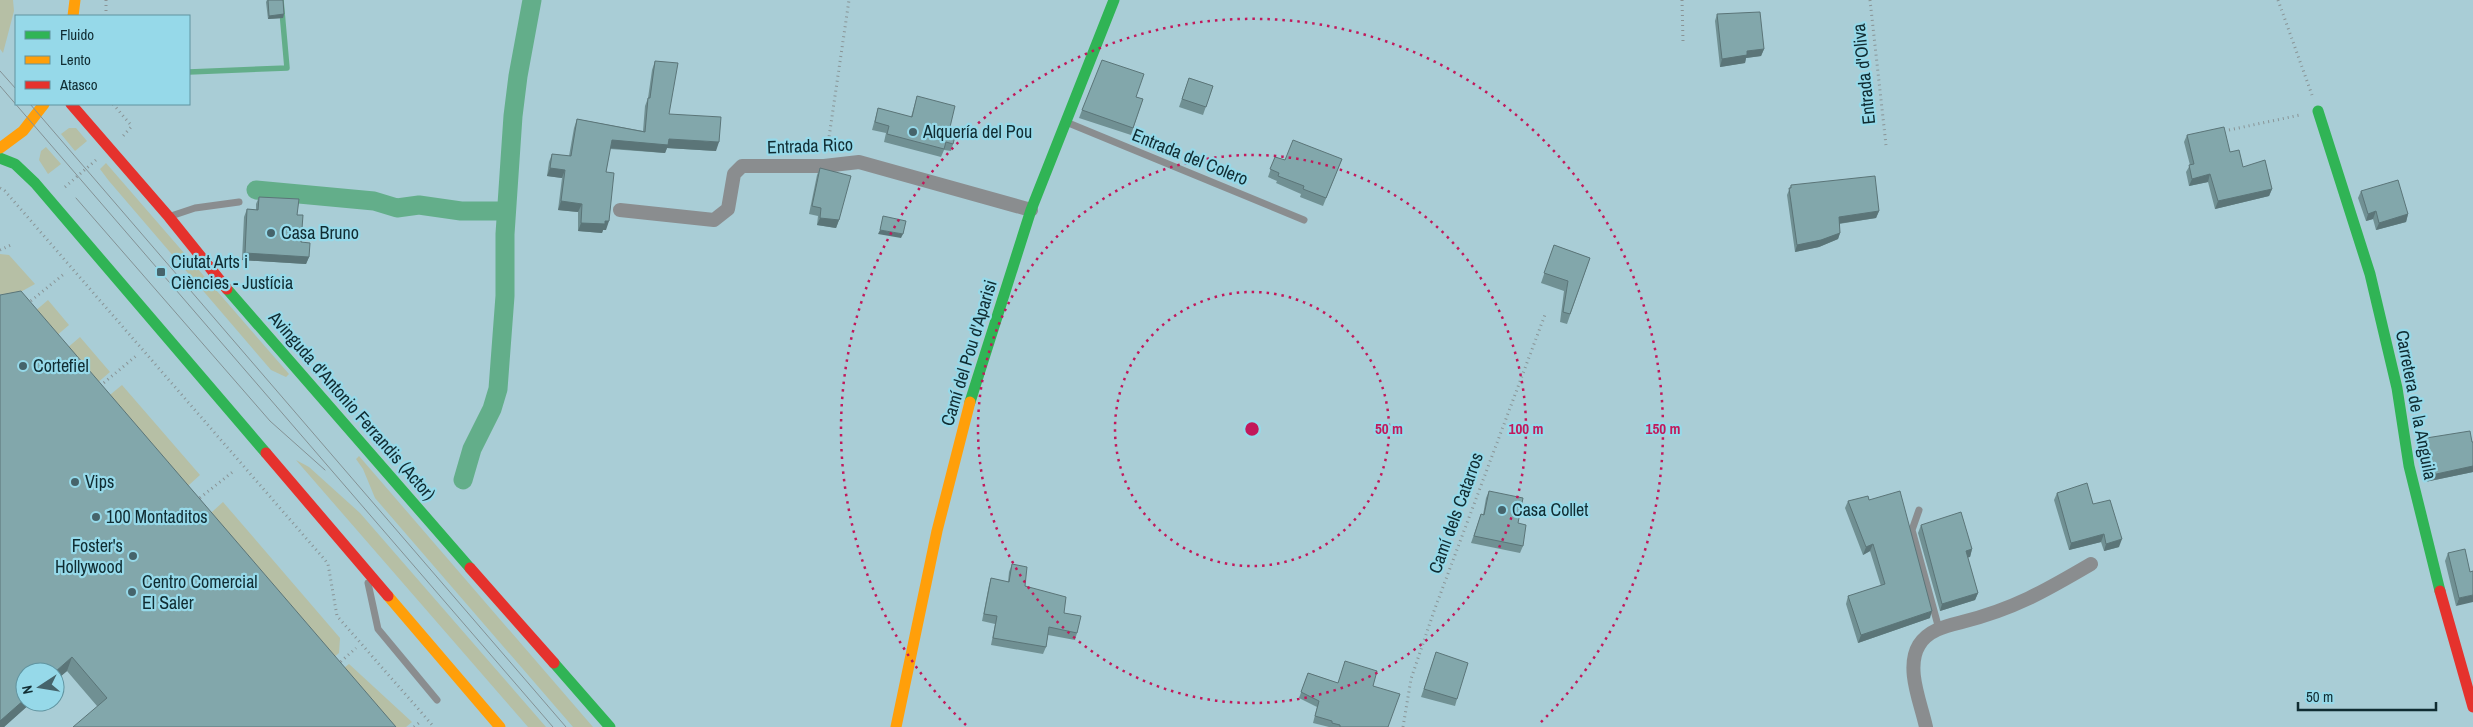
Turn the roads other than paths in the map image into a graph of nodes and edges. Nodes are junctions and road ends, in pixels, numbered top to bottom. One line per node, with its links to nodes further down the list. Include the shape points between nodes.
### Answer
1 (1114, 0): 5 (main road, Camí del Pou d'Aparisi)
2 (43, 105): 6 (main road, via 23,131)
3 (72, 105): 11 (main road, Avinguda d'Antonio Ferrandis (Actor))
4 (2318, 112): 18 (main road, Carretera de la Anguila, via 2370,274 2397,388 2409,466 2450,631)
5 (1066, 122): 10 (main road, Camí del Pou d'Aparisi); 12 (lane, Entrada del Colero)
6 (0, 148)
7 (0, 158): 15 (main road, via 22,169)
8 (239, 202): 11 (lane, via 195,208)
9 (620, 210): 10 (street, Entrada Rico, via 714,220 728,209 734,174 742,166 858,162)
10 (1031, 210): 21 (main road, Camí del Pou d'Aparisi, via 976,382 931,554)
11 (169, 217): 20 (main road, Avinguda d'Antonio Ferrandis (Actor), via 244,310)
12 (1304, 220)
13 (1918, 510): 16 (lane, via 1912,530)
14 (2090, 564): 16 (street, via 2035,597 1998,614)
15 (365, 568): 17 (lane, via 378,629); 19 (main road)
16 (1939, 629): 22 (street, via 1931,632 1918,646 1912,669)
17 (437, 700)
18 (2473, 707)
19 (500, 727)
20 (610, 727)
21 (896, 727)
22 (1926, 727)

